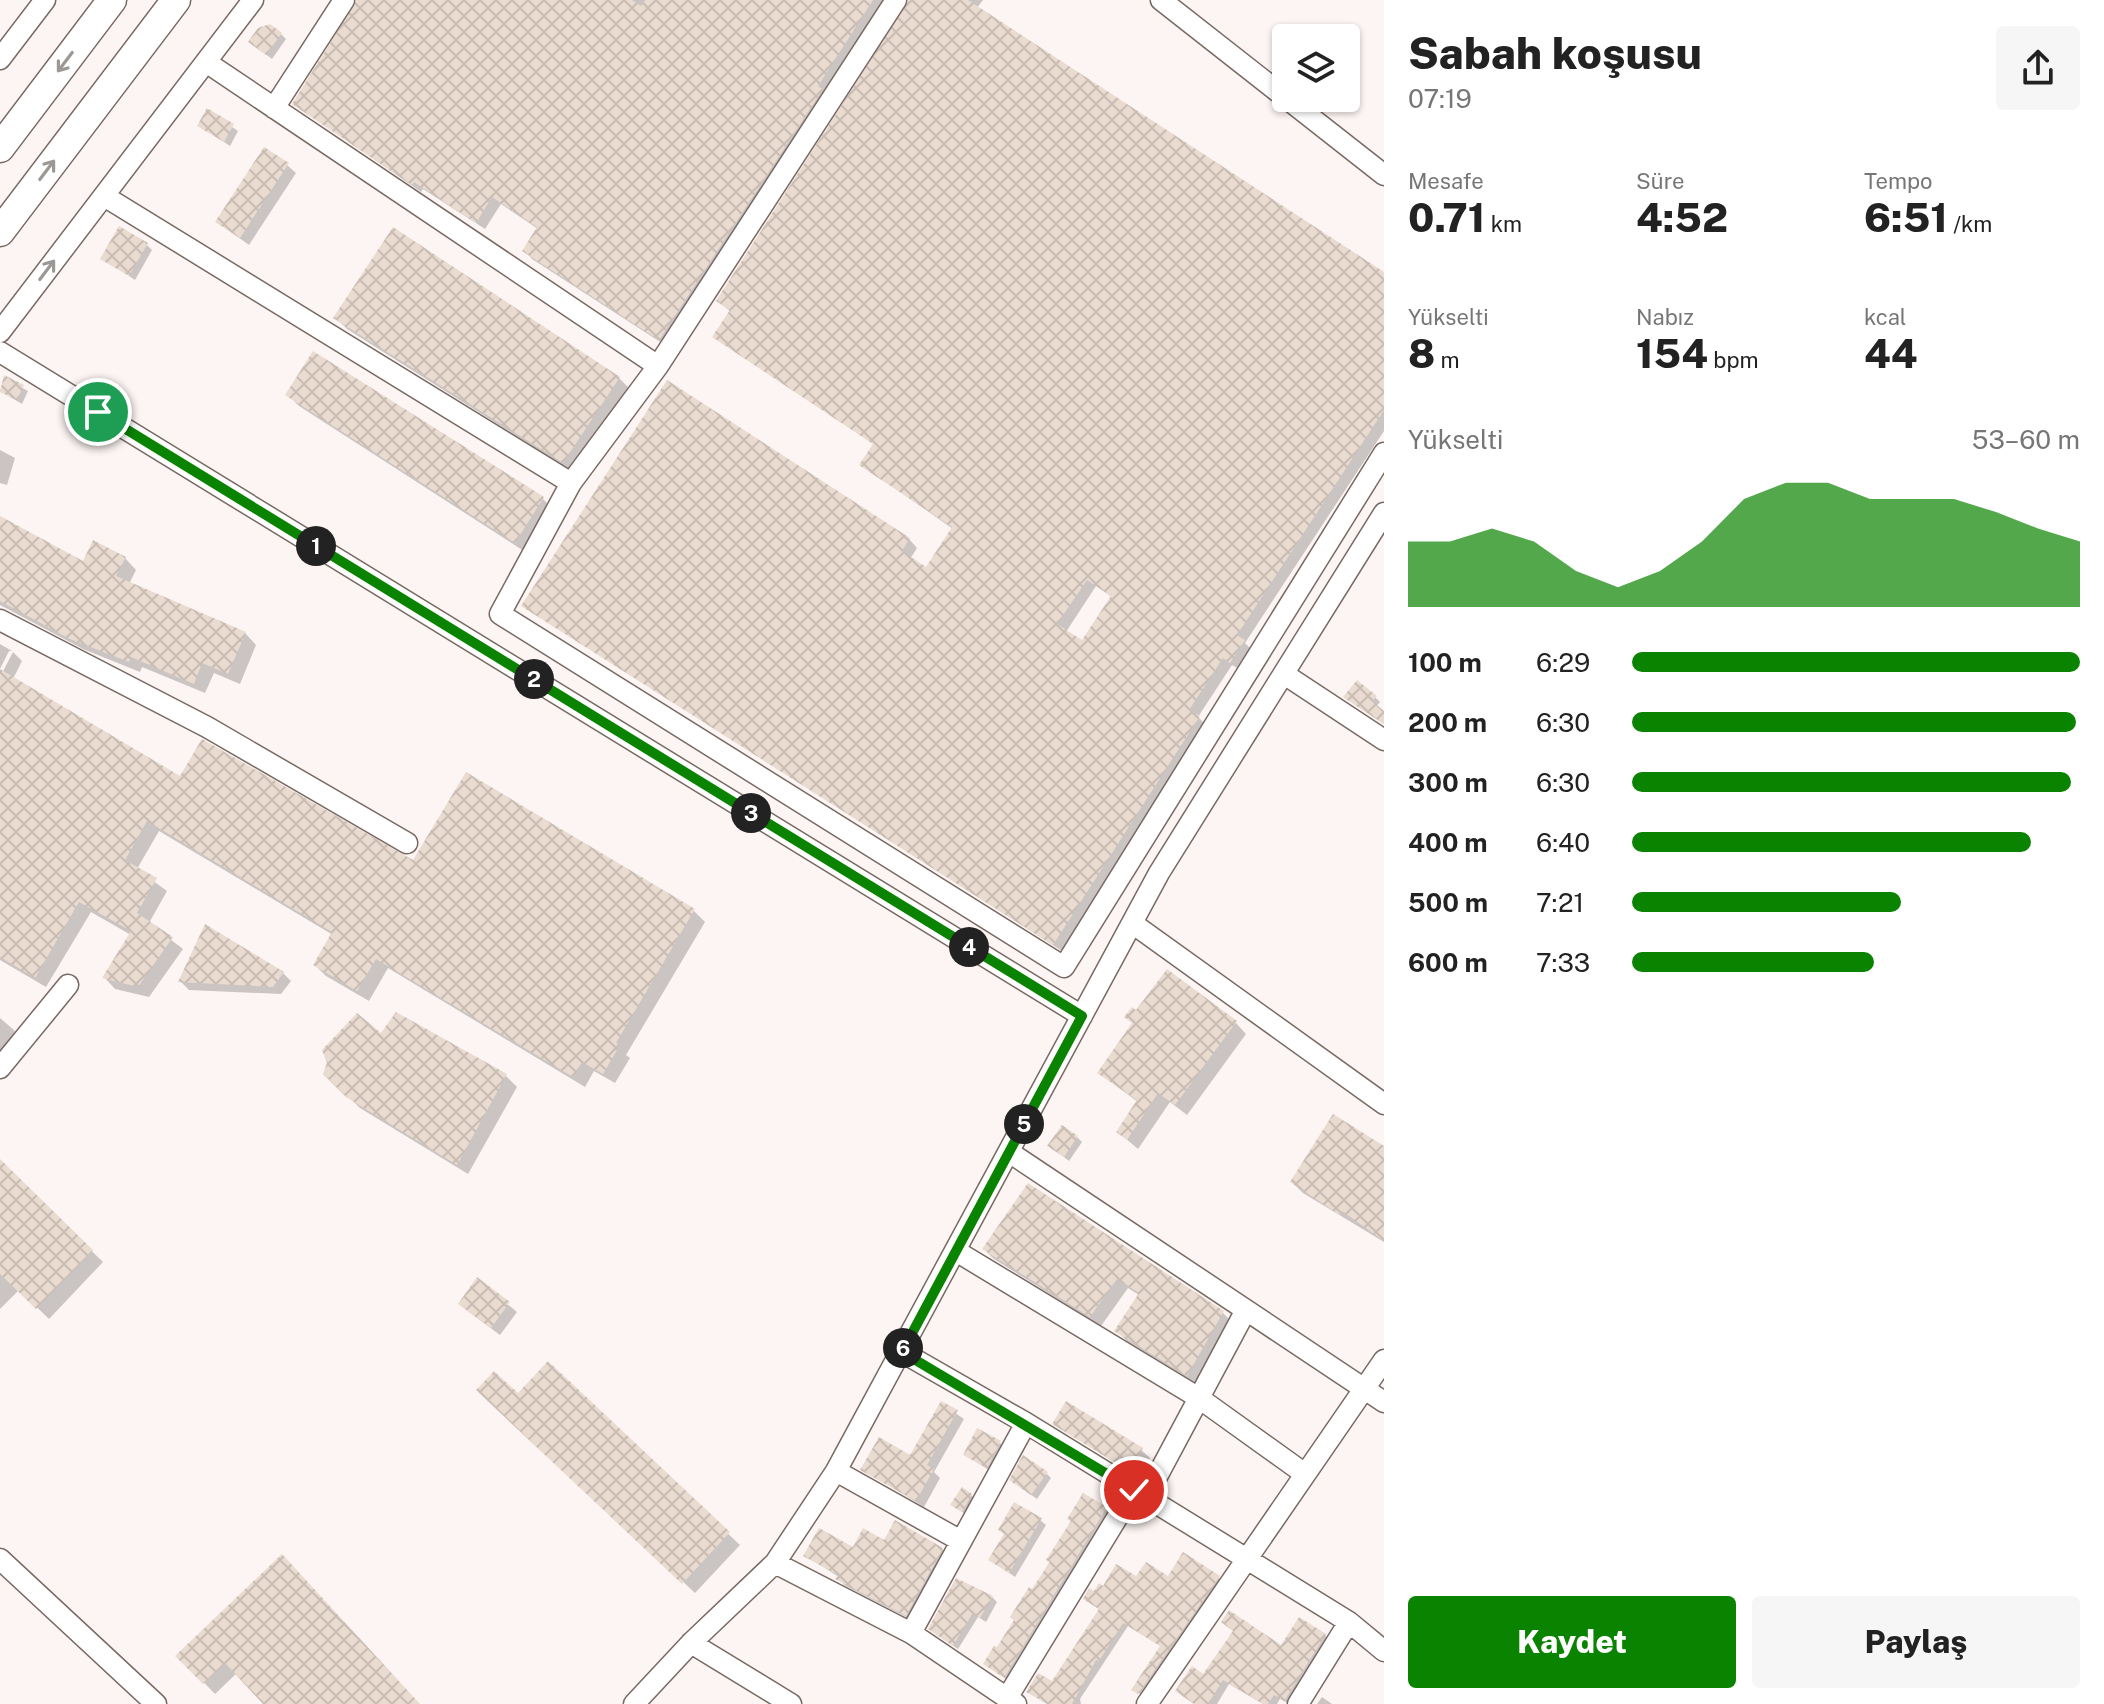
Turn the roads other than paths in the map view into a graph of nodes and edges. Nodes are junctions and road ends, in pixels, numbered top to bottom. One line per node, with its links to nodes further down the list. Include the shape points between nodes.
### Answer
1 (45, 0): 8 (street)
2 (112, 0): 13 (highway, one-way to 13)
3 (176, 0): 16 (highway, one-way to 3)
4 (253, 0): 9 (street)
5 (344, 0): 11 (street)
6 (896, 0): 19 (street)
7 (1161, 0): 10 (street)
8 (0, 59)
9 (206, 62): 11 (street); 15 (street)
10 (1272, 87)
11 (274, 108): 19 (street)
12 (1304, 112): 14 (street)
13 (0, 148)
14 (1384, 175)
15 (104, 196): 17 (street, one-way to 15); 21 (street)
16 (0, 232)
17 (0, 332)
18 (0, 352): 29 (street)
19 (658, 366): 21 (street)
20 (1384, 453): 21 (street, via 1064,967 500,614)
21 (571, 483)
22 (1384, 513): 24 (street)
23 (0, 620): 26 (street, via 207,727)
24 (1284, 674): 25 (street); 27 (street)
25 (1384, 740)
26 (407, 843)
27 (1132, 923): 29 (street); 31 (street)
28 (68, 985): 30 (street)
29 (1082, 1016): 32 (street)
30 (0, 1068)
31 (1384, 1104)
32 (1009, 1152): 33 (street); 34 (street)
33 (956, 1251): 35 (street); 38 (street)
34 (1246, 1310): 37 (street); 38 (street)
35 (902, 1352): 40 (street); 41 (street)
36 (1384, 1360): 37 (street)
37 (1364, 1389): 39 (street); 42 (street)
38 (1199, 1398): 42 (street); 43 (street)
39 (1384, 1402)
40 (1026, 1423): 43 (street); 44 (street)
41 (836, 1471): 44 (street); 47 (street)
42 (1305, 1474): 46 (street)
43 (1140, 1494): 46 (street); 52 (street)
44 (961, 1541): 49 (street)
45 (0, 1559): 53 (street)
46 (1246, 1560): 48 (street); 56 (street)
47 (775, 1563): 49 (street); 50 (street)
48 (1349, 1622): 51 (street); 57 (street)
49 (911, 1633): 52 (street)
50 (691, 1643): 54 (street); 55 (street)
51 (1384, 1651)
52 (1011, 1701)
53 (156, 1704)
54 (634, 1704)
55 (791, 1704)
56 (1147, 1704)
57 (1298, 1704)

